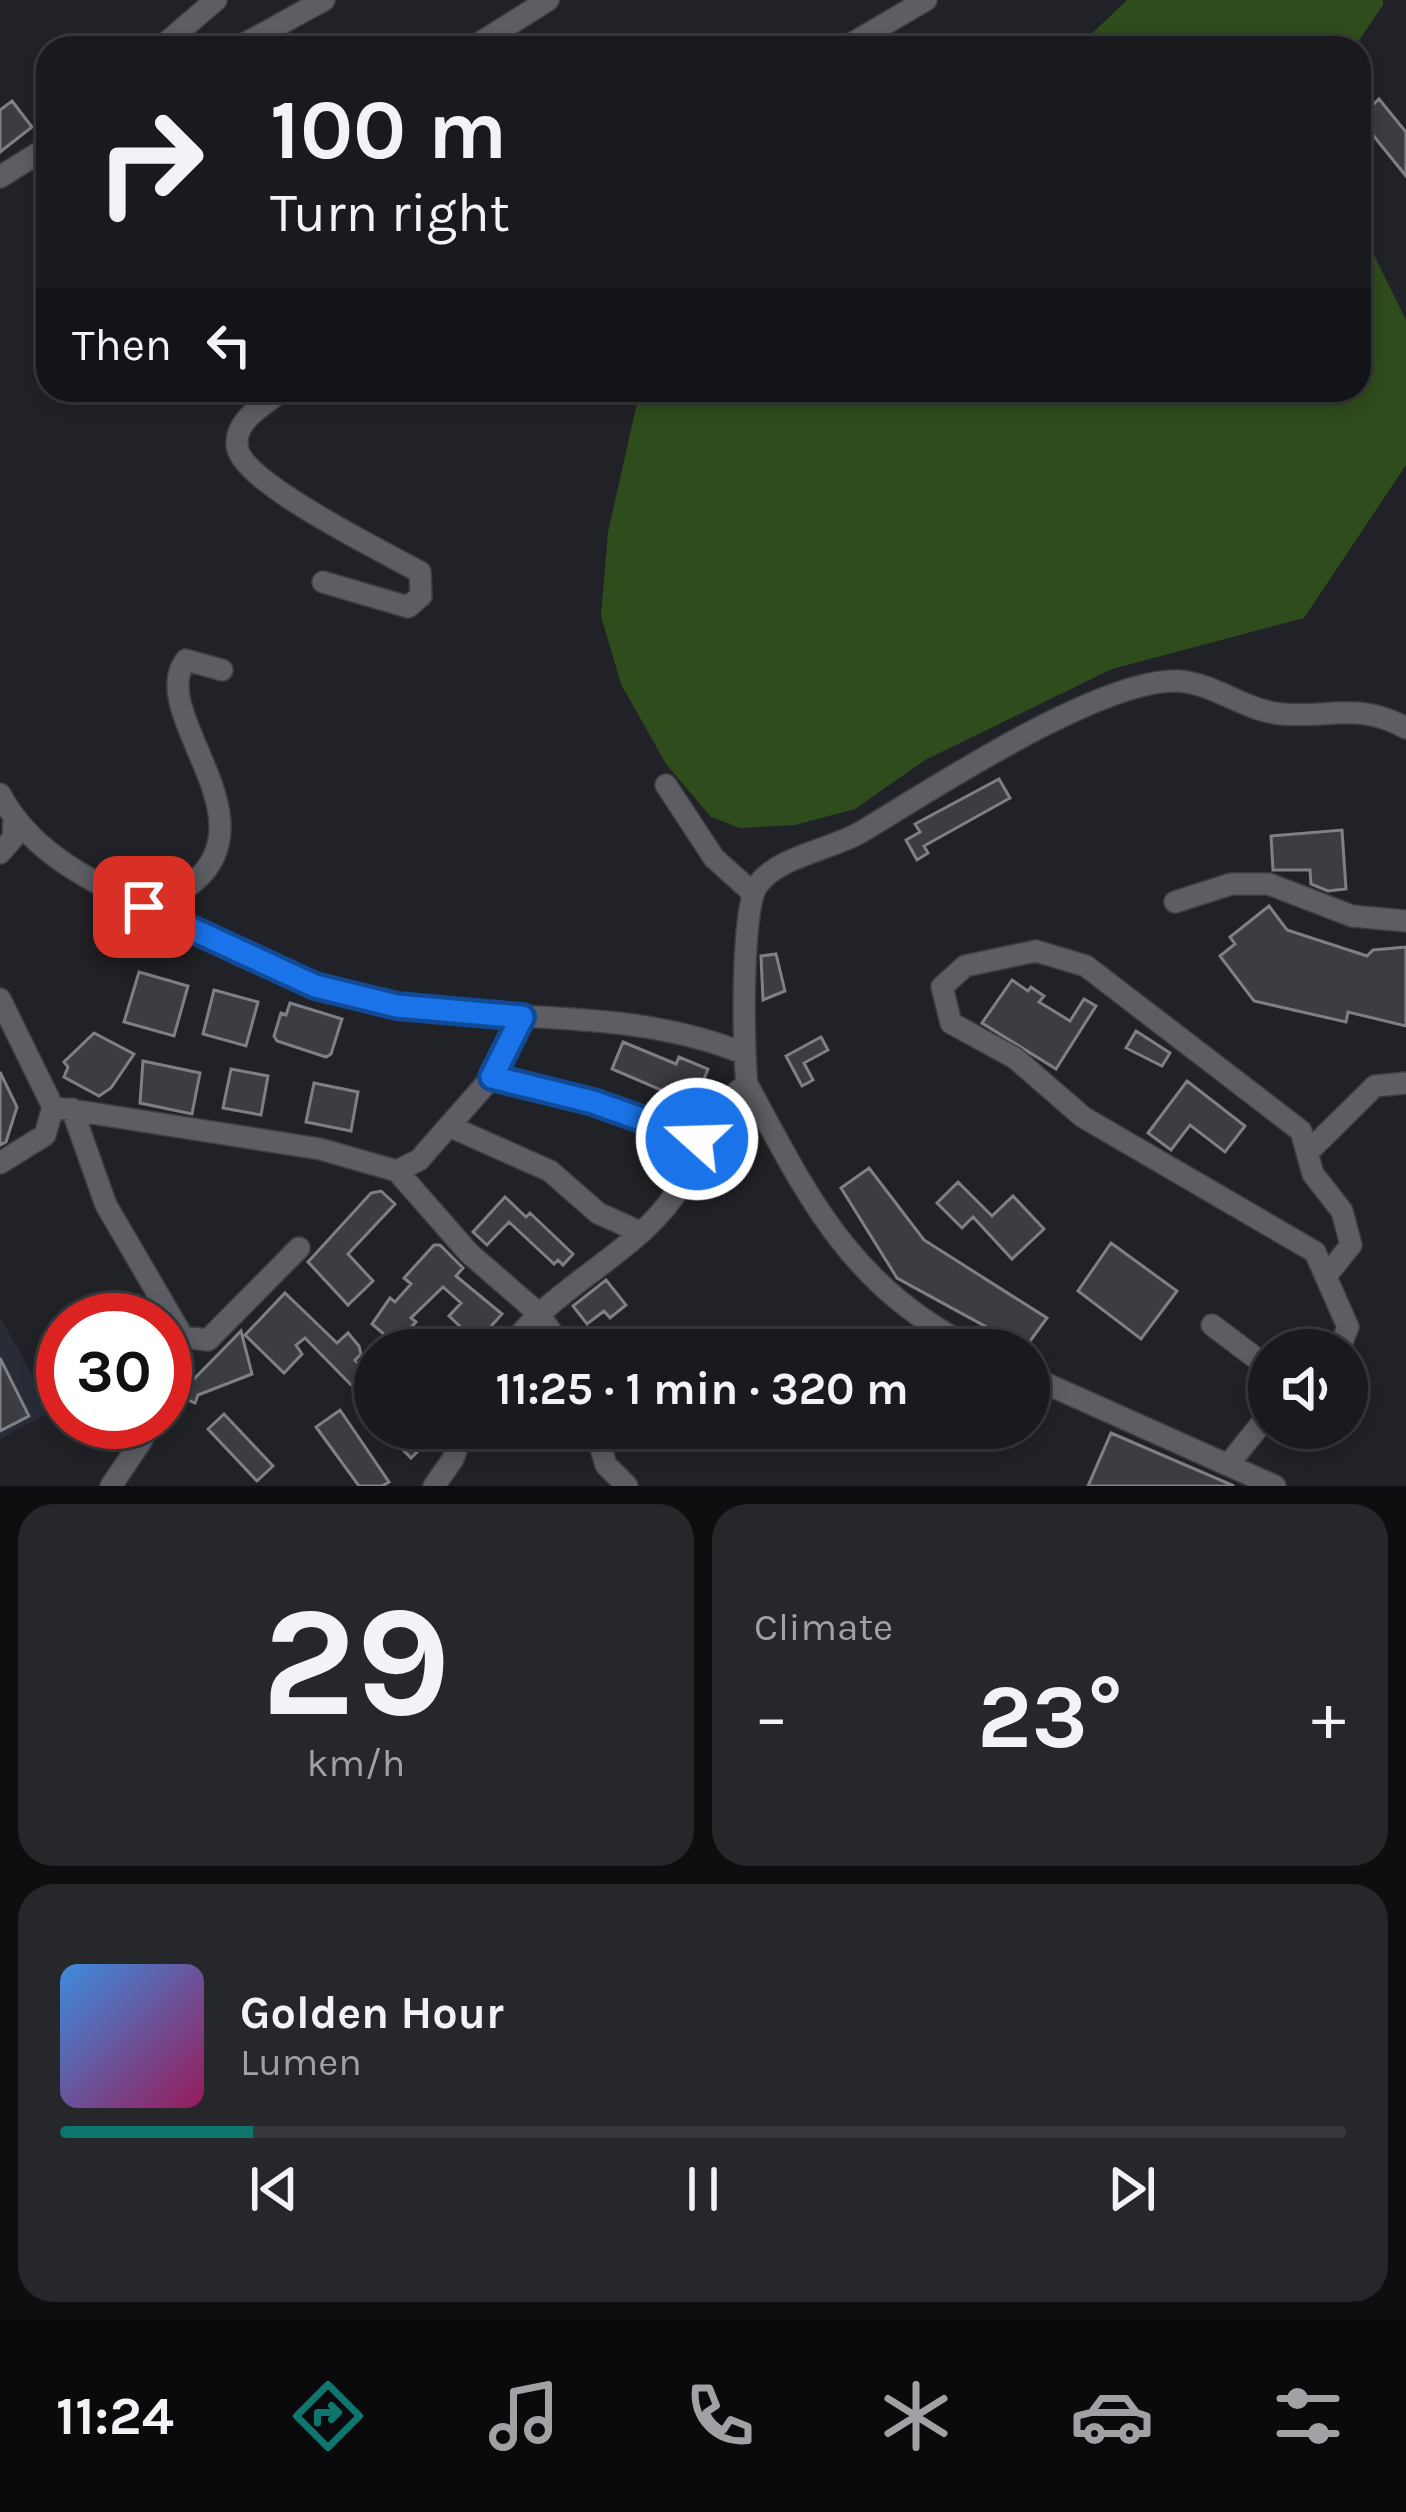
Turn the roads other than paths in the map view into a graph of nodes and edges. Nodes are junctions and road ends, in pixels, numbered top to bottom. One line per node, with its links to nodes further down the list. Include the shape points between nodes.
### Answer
1 (216, 0): 5 (street)
2 (324, 0): 6 (street)
3 (548, 0): 7 (street)
4 (926, 0): 8 (street)
5 (174, 36)
6 (259, 36)
7 (491, 36)
8 (864, 36)
9 (36, 154): 10 (street)
10 (0, 177)
11 (268, 402): 12 (street, via 245,420 236,442 251,470 420,572 421,596 408,607)
12 (323, 582)
13 (222, 670): 22 (street, via 194,659 179,670 184,712 218,800 216,848 200,877)
14 (1406, 728): 20 (street, via 1364,712 1268,712 1209,687 1158,682 984,756 851,838 766,874)
15 (666, 785): 20 (street, via 714,858)
16 (0, 794): 17 (street)
17 (14, 820): 18 (street); 19 (street)
18 (34, 841): 19 (street); 22 (street)
19 (2, 851)
20 (753, 893): 26 (street)
21 (1175, 902): 23 (street, via 1231,884 1269,884 1352,916)
22 (144, 907): 25 (street, via 330,990 397,1006)
23 (1406, 922)
24 (0, 999): 30 (street)
25 (522, 1017): 26 (street, via 673,1029); 27 (street)
26 (743, 1053): 29 (street)
27 (492, 1077): 31 (street); 32 (street)
28 (1406, 1083): 33 (street, via 1376,1086)
29 (747, 1084): 32 (street); 43 (street, via 840,1245)
30 (63, 1108): 34 (street, via 45,1135); 35 (street, via 320,1149); 37 (street, via 106,1205 182,1337 208,1340)
31 (452, 1126): 35 (street); 36 (street, via 550,1171 598,1213)
32 (697, 1139): 36 (street, via 682,1183)
33 (1306, 1153): 38 (street, via 1350,1229 1351,1245); 38 (street, via 1301,1131 1085,967 1036,951 964,967 942,987 951,1023 1015,1058 1083,1117 1315,1252)
34 (0, 1163)
35 (397, 1171): 39 (street, via 469,1253)
36 (640, 1232): 39 (street)
37 (298, 1248)
38 (1326, 1276): 44 (street)
39 (538, 1313): 41 (street); 42 (street)
40 (1211, 1325): 45 (street)
41 (525, 1329)
42 (549, 1329)
43 (943, 1329)
44 (1347, 1329)
45 (1248, 1352)
46 (1050, 1385): 51 (street)
47 (1248, 1440): 51 (street)
48 (136, 1449): 52 (street)
49 (457, 1449): 53 (street)
50 (602, 1449): 54 (street)
51 (1228, 1465): 55 (street)
52 (112, 1486)
53 (434, 1486)
54 (627, 1486)
55 (1275, 1486)

